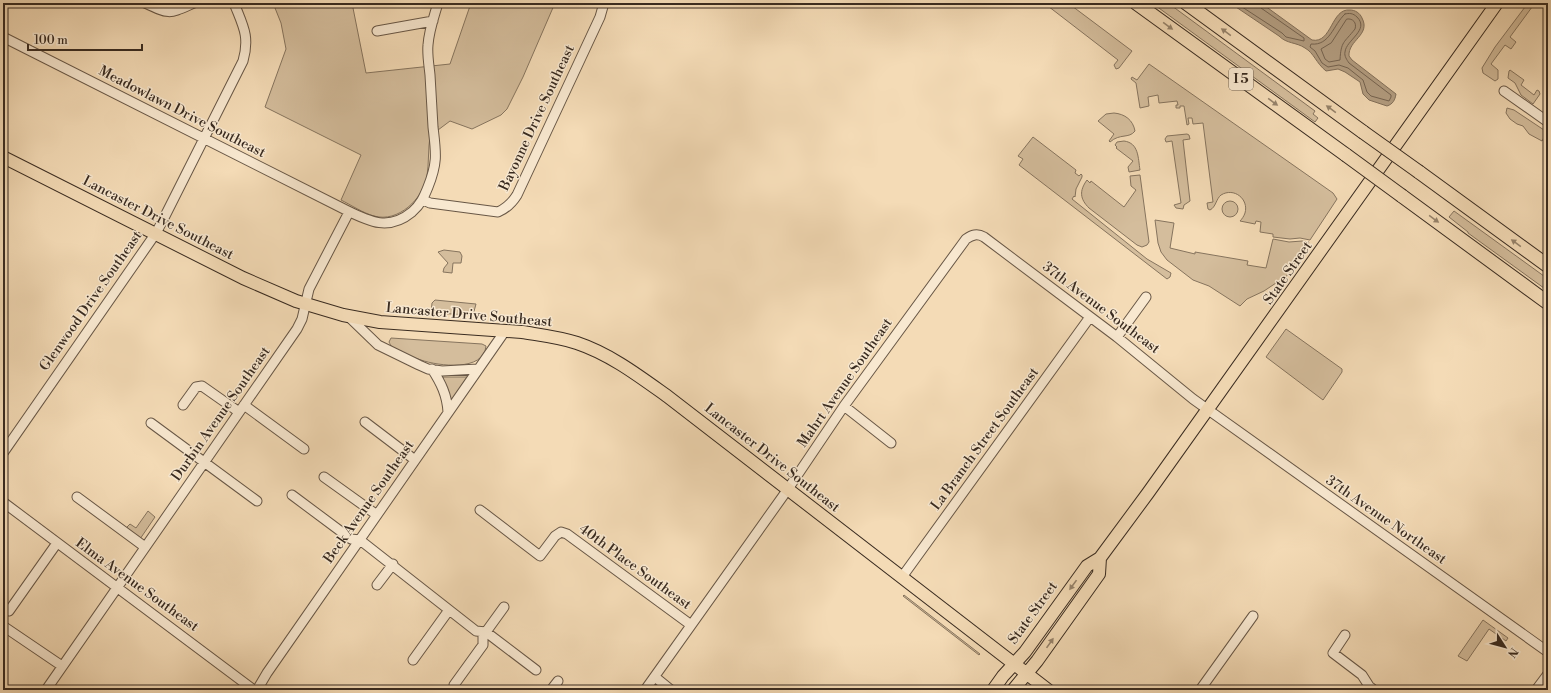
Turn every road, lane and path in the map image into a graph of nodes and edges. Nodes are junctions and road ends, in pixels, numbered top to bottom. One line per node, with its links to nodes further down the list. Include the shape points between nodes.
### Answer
1 (145, 3): 2 (street, via 163,12 171,12)
2 (194, 3)
3 (234, 3): 14 (street, Glenwood Drive Southeast, via 246,32 244,61)
4 (438, 3): 9 (street)
5 (604, 3): 16 (street, Bayonne Drive Southeast, via 600,17 512,204 498,212)
6 (1136, 3): 22 (highway, I 5, one-way to 22, bridge)
7 (1186, 3): 20 (highway, I 5, one-way to 7, bridge)
8 (1497, 3): 33 (main road, State Street)
9 (432, 21): 10 (street); 16 (street, via 428,46 436,163 434,175)
10 (377, 31)
11 (3, 37): 14 (street, Meadowlawn Drive Southeast)
12 (1504, 91): 13 (street)
13 (1548, 122)
14 (205, 139): 17 (street, Meadowlawn Drive Southeast); 18 (street, Glenwood Drive Southeast)
15 (3, 157): 18 (main road, Lancaster Drive Southeast)
16 (423, 200): 17 (street, via 410,213 389,223 371,221)
17 (349, 212): 23 (street, Durbin Avenue Southeast, via 309,289)
18 (156, 233): 23 (main road, Lancaster Drive Southeast, via 249,280); 39 (street, Glenwood Drive Southeast)
19 (974, 234): 25 (street, 37th Avenue Southeast, via 984,237); 31 (street, Mahrt Avenue Southeast, via 966,239)
20 (1548, 266)
21 (1146, 297): 27 (street)
22 (1548, 302)
23 (305, 304): 24 (main road, Lancaster Drive Southeast); 32 (street, Durbin Avenue Southeast, via 297,329)
24 (349, 317): 26 (main road, Lancaster Drive Southeast, via 397,324); 28 (street, via 378,344)
25 (1090, 317): 27 (street, 37th Avenue Southeast); 55 (street, La Branch Street Southeast)
26 (505, 331): 29 (street, Beck Avenue Southeast); 43 (main road, Lancaster Drive Southeast, via 562,338 605,355 654,386)
27 (1117, 337): 33 (street, 37th Avenue Southeast)
28 (432, 369): 29 (street); 34 (street, via 445,391)
29 (478, 369): 34 (street, Beck Avenue Southeast)
30 (183, 405): 32 (street, via 196,387 202,386)
31 (844, 406): 37 (street); 43 (street, Mahrt Avenue Southeast)
32 (242, 408): 38 (street); 41 (street, Durbin Avenue Southeast)
33 (1209, 409): 53 (main road, State Street); 66 (street, 37th Avenue Northeast)
34 (448, 412): 40 (street, Beck Avenue Southeast)
35 (365, 422): 40 (street)
36 (151, 423): 41 (street)
37 (891, 443)
38 (304, 449)
39 (3, 453)
40 (415, 460): 49 (street, Beck Avenue Southeast)
41 (204, 462): 46 (street); 52 (street, Durbin Avenue Southeast)
42 (324, 477): 49 (street)
43 (788, 489): 55 (main road, Lancaster Drive Southeast); 62 (street, Mahrt Avenue Southeast)
44 (292, 495): 50 (street, via 351,539)
45 (77, 497): 52 (street)
46 (257, 501)
47 (3, 502): 51 (street, Elma Avenue Southeast)
48 (480, 510): 62 (street, 40th Place Southeast, via 540,556 555,536 561,532 567,534)
49 (377, 515): 50 (street, Beck Avenue Southeast)
50 (360, 540): 54 (street); 78 (street, Beck Avenue Southeast)
51 (57, 543): 57 (street, Elma Avenue Southeast); 60 (street)
52 (145, 547): 57 (street, Durbin Avenue Southeast)
53 (1100, 558): 68 (main road, State Street, one-way to 68, via 1086,566 1025,652); 71 (main road, State Street, one-way to 53, via 1099,574)
54 (393, 564): 56 (street); 59 (street)
55 (902, 577): 68 (main road, Lancaster Drive Southeast)
56 (377, 585)
57 (117, 588): 69 (street, Durbin Avenue Southeast); 77 (street, Elma Avenue Southeast)
58 (504, 607): 64 (street)
59 (449, 610): 64 (street, via 476,631); 67 (street)
60 (9, 611)
61 (1253, 616): 85 (street)
62 (691, 625): 73 (street, Mahrt Avenue Southeast)
63 (3, 626): 69 (street)
64 (486, 632): 70 (street); 75 (street, via 480,649)
65 (1345, 635): 86 (street, via 1333,653 1362,674)
66 (1548, 652)
67 (413, 660)
68 (1013, 664): 71 (main road, Lancaster Drive Southeast); 82 (main road, State Street)
69 (62, 666): 76 (street, Durbin Avenue Southeast)
70 (536, 670)
71 (1026, 674): 83 (main road, State Street); 84 (main road, Lancaster Drive Southeast)
72 (1548, 674): 87 (street)
73 (654, 677): 80 (street, Mahrt Avenue Southeast); 81 (street)
74 (558, 681): 79 (street)
75 (454, 685)
76 (46, 690)
77 (254, 690)
78 (257, 690)
79 (551, 690)
80 (645, 690)
81 (671, 690)
82 (993, 690)
83 (1013, 690)
84 (1048, 690)
85 (1200, 690)
86 (1374, 690)
87 (1536, 690)

